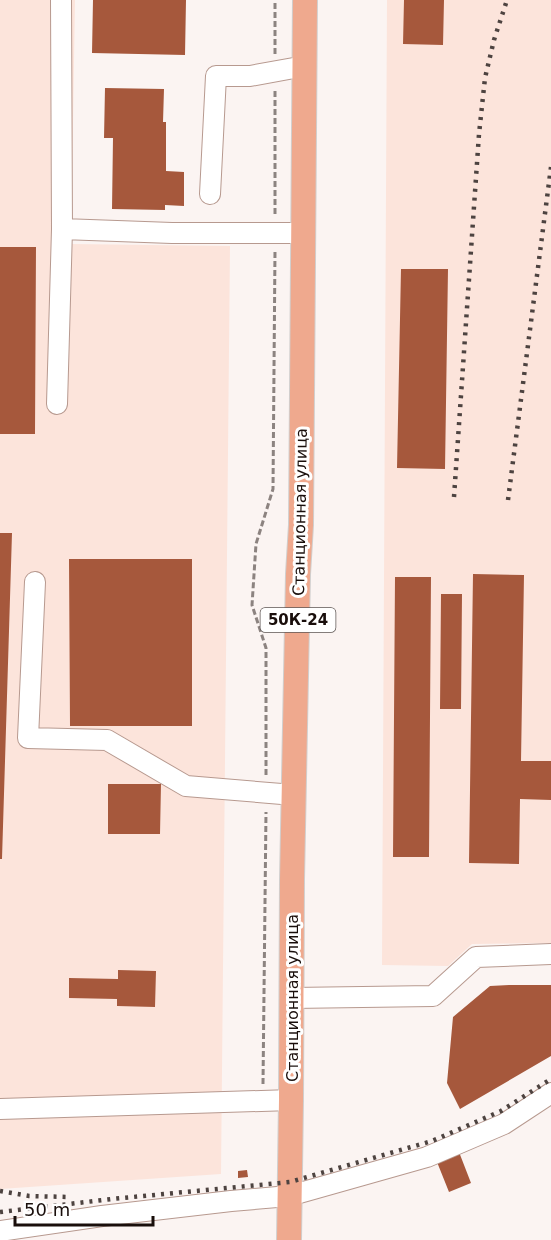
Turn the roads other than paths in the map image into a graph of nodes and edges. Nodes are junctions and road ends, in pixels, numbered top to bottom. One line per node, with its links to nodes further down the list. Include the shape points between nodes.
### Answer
1 (61, 0): 5 (street)
2 (305, 0): 3 (main road, Станционная улица / 50К-24)
3 (305, 66): 4 (street, via 250,76 216,76); 6 (main road, Станционная улица / 50К-24)
4 (210, 194)
5 (62, 229): 6 (street); 7 (street)
6 (303, 233): 9 (main road, Станционная улица / 50К-24)
7 (57, 404)
8 (35, 582): 9 (street, via 28,738 107,740 186,786)
9 (294, 795): 11 (main road, Станционная улица / 50К-24)
10 (551, 954): 11 (street, via 476,957 433,996)
11 (292, 998): 13 (main road, Станционная улица / 50К-24)
12 (551, 1093): 15 (street, via 504,1124 427,1157)
13 (291, 1100): 14 (street); 15 (main road, Станционная улица / 50К-24)
14 (0, 1109)
15 (289, 1196): 16 (street); 17 (main road, Станционная улица / 50К-24)
16 (0, 1231)
17 (289, 1240)

